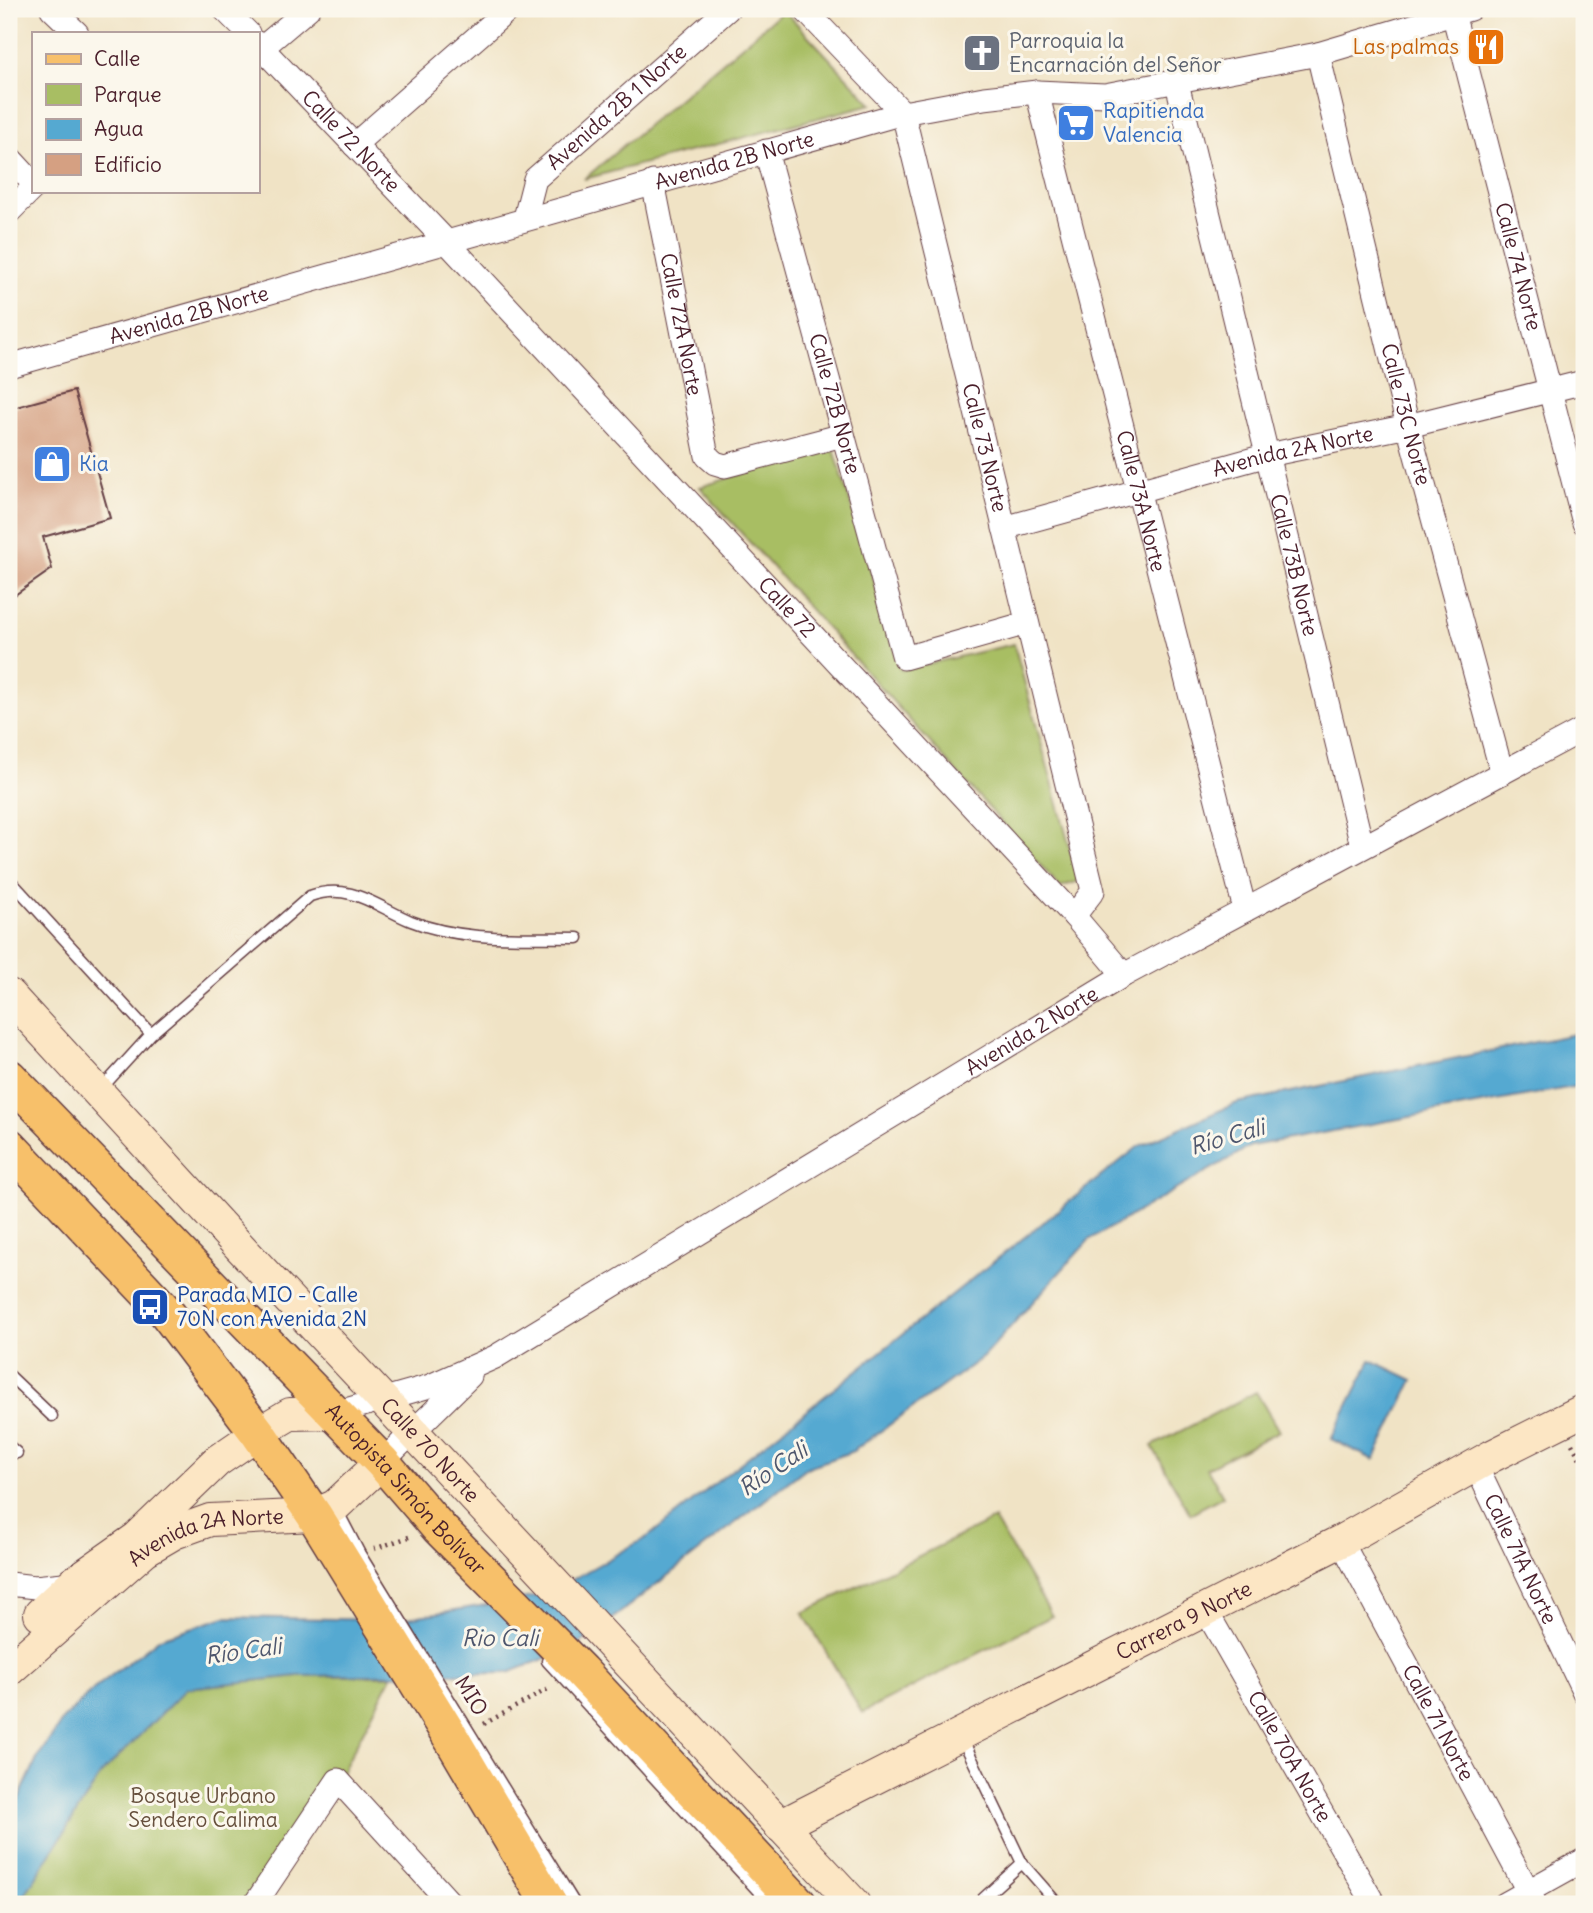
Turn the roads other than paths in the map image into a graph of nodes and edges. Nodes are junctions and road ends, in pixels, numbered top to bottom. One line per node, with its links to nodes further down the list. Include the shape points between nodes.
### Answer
1 (52, 9): 8 (street)
2 (224, 9): 9 (street, Calle 72 Norte)
3 (308, 9): 10 (street)
4 (509, 9): 16 (street)
5 (728, 9): 23 (street, Avenida 2B 1 Norte, via 535,179)
6 (804, 9): 15 (street, Calle 73 Norte)
7 (1459, 11): 12 (street, Avenida 2B Norte); 27 (street, Calle 74 Norte)
8 (76, 32)
9 (247, 32)
10 (259, 39)
11 (259, 44): 16 (street, Calle 72 Norte)
12 (1318, 54): 13 (street, Avenida 2B Norte); 28 (street, Calle 73C Norte)
13 (1176, 79): 14 (street, Avenida 2B Norte, via 1105,95); 30 (street, Calle 73B Norte)
14 (1037, 92): 15 (street, Avenida 2B Norte); 31 (street, Calle 73A Norte)
15 (903, 113): 17 (street, Avenida 2B Norte); 33 (street, Calle 73 Norte)
16 (354, 145): 24 (street, Calle 72 Norte)
17 (766, 151): 20 (street, Avenida 2B Norte); 29 (street, Calle 72B Norte)
18 (9, 157): 19 (street)
19 (32, 182)
20 (653, 182): 23 (street, Avenida 2B Norte); 29 (street, Calle 72A Norte, via 707,456 725,466)
21 (32, 189): 22 (street)
22 (9, 212)
23 (524, 218): 24 (street, Avenida 2B Norte)
24 (446, 241): 25 (street, Avenida 2B Norte); 40 (street, Calle 72)
25 (9, 366)
26 (1584, 382): 27 (street, Avenida 2A Norte)
27 (1552, 391): 28 (street, Avenida 2A Norte); 32 (street, Calle 74 Norte)
28 (1408, 426): 30 (street, Avenida 2A Norte); 36 (street, Calle 73C Norte)
29 (843, 435): 34 (street, Calle 72B Norte, via 904,658)
30 (1268, 455): 31 (street, Avenida 2A Norte); 37 (street, Calle 73B Norte)
31 (1139, 489): 33 (street, Avenida 2A Norte); 39 (street, Calle 73A Norte)
32 (1584, 523)
33 (1004, 528): 34 (street, Calle 73 Norte)
34 (1027, 623): 40 (street, Calle 73 Norte, via 1093,891)
35 (1584, 729): 36 (street, Avenida 2 Norte)
36 (1502, 773): 37 (street, Avenida 2 Norte)
37 (1362, 846): 39 (street, Avenida 2 Norte)
38 (9, 879): 44 (lane)
39 (1245, 910): 42 (street, Avenida 2 Norte)
40 (1074, 916): 42 (street, Calle 72)
41 (578, 938): 44 (lane, via 444,932 351,894 330,890 310,896)
42 (1124, 975): 48 (street, Avenida 2 Norte)
43 (9, 995): 46 (street, Calle 70 Norte)
44 (151, 1034): 46 (lane)
45 (9, 1077): 53 (main road, Autopista Simón Bolívar)
46 (99, 1092): 50 (street, Calle 70 Norte)
47 (9, 1146): 55 (main road, via 166,1312)
48 (495, 1357): 50 (street, Avenida 2 Norte, via 453,1377); 54 (street, Avenida 2 Norte, via 462,1382)
49 (9, 1376): 52 (lane)
50 (382, 1399): 53 (street, Avenida 2A Norte); 54 (street, Calle 70 Norte)
51 (1584, 1410): 56 (street, Carrera 9 Norte)
52 (52, 1416)
53 (325, 1417): 55 (street, Avenida 2A Norte, via 290,1415); 57 (main road, Autopista Simón Bolívar)
54 (413, 1431): 57 (street); 70 (street, Calle 70 Norte)
55 (258, 1433): 58 (main road); 61 (street, Avenida 2A Norte, via 217,1461)
56 (1476, 1466): 59 (street, Carrera 9 Norte); 67 (street, Calle 71A Norte)
57 (374, 1472): 58 (street); 66 (main road, Autopista Simón Bolívar)
58 (325, 1511): 61 (street, Avenida 2A Norte, via 265,1519 238,1517 191,1526); 69 (main road)
59 (1341, 1541): 62 (street, Carrera 9 Norte); 73 (street, Calle 71 Norte)
60 (9, 1584): 61 (street)
61 (81, 1591): 63 (street, Avenida 2A Norte); 65 (street, Avenida 2A Norte)
62 (1205, 1609): 68 (street, Carrera 9 Norte); 83 (street, Calle 70A Norte)
63 (9, 1643)
64 (537, 1650): 66 (lane)
65 (9, 1670)
66 (573, 1675): 78 (lane); 79 (main road, Autopista Simón Bolívar)
67 (1584, 1692)
68 (960, 1733): 70 (street, Carrera 9 Norte); 72 (lane)
69 (462, 1736): 76 (main road); 77 (lane, MIO)
70 (780, 1826): 80 (street, Calle 70 Norte)
71 (1584, 1860): 73 (street)
72 (1021, 1863): 81 (lane); 82 (lane)
73 (1532, 1898): 84 (street)
74 (255, 1904): 75 (street, via 338,1780)
75 (450, 1904)
76 (549, 1904)
77 (575, 1904)
78 (769, 1904)
79 (799, 1904)
80 (854, 1904)
81 (977, 1904)
82 (1058, 1904)
83 (1374, 1904)
84 (1504, 1904)

